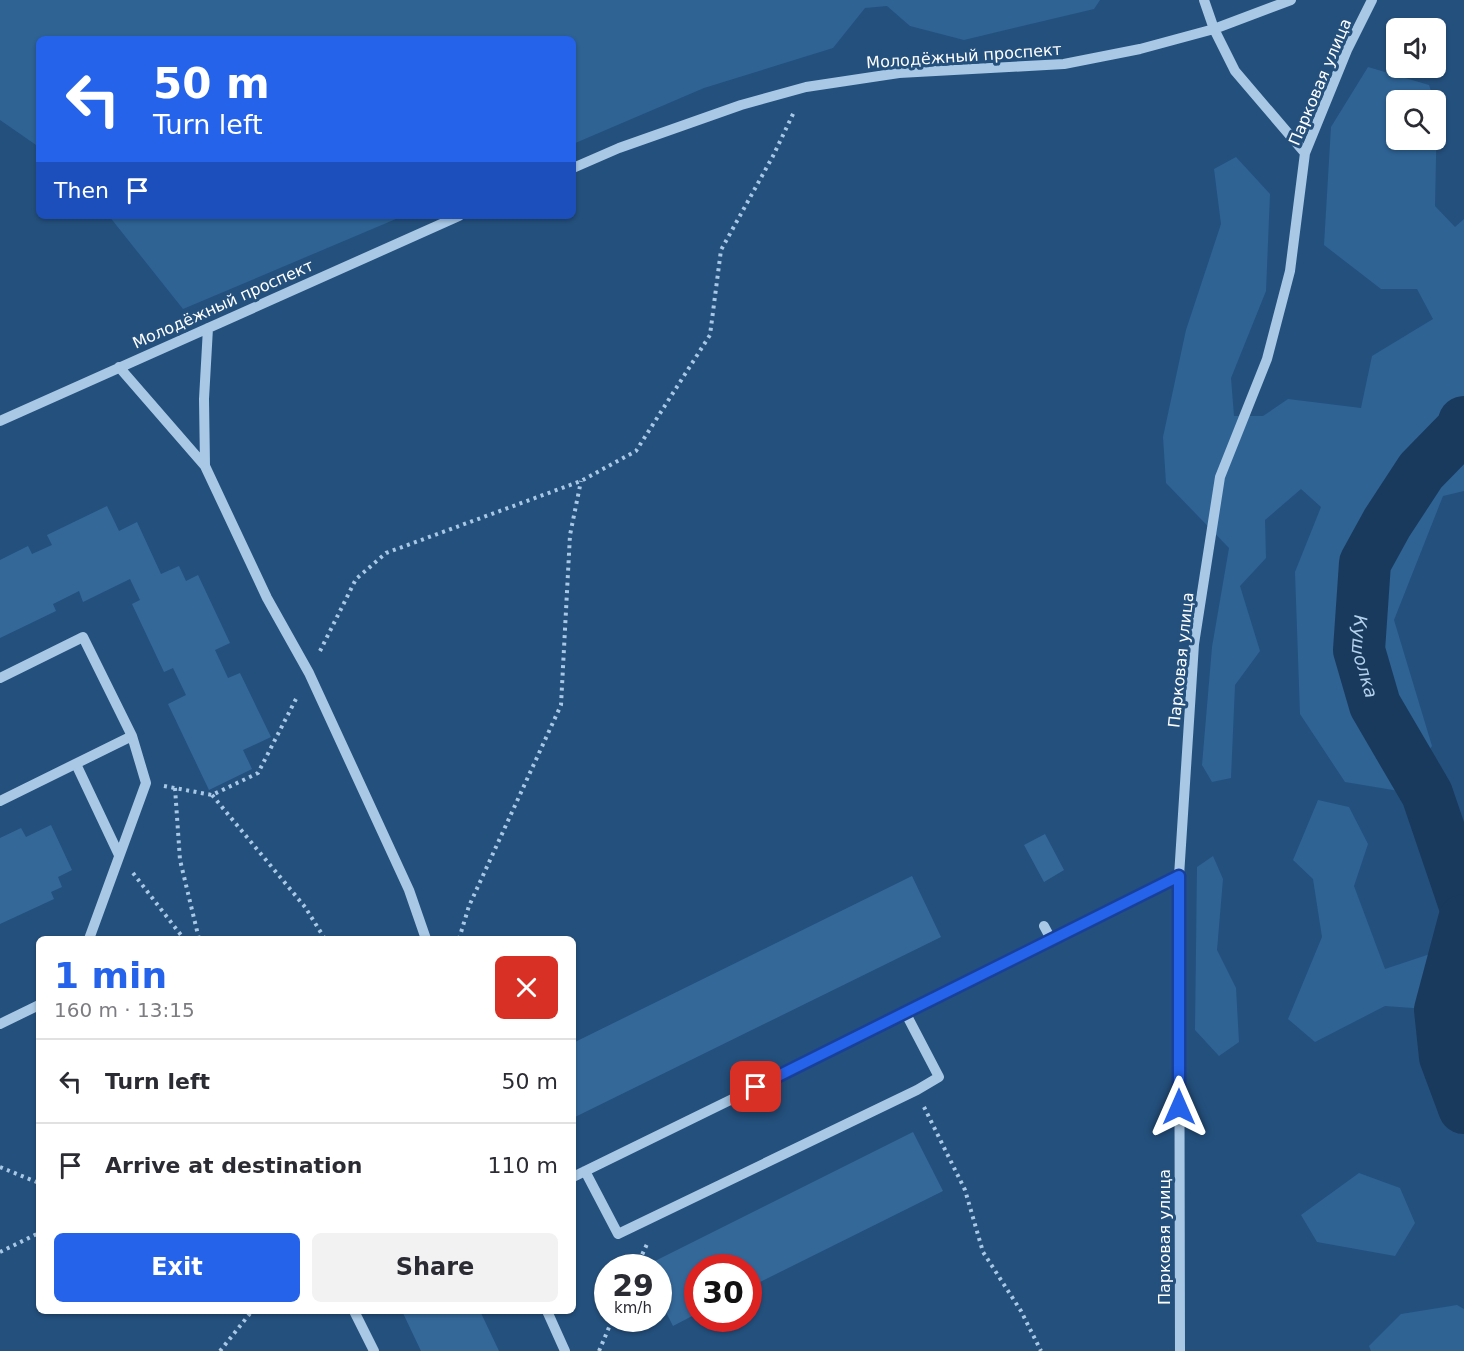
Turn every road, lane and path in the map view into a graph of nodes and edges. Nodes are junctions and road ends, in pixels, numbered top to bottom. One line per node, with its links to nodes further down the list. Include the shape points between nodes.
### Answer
1 (1204, 0): 4 (street)
2 (1291, 0): 4 (street, Молодёжный проспект)
3 (1372, 0): 6 (street, Парковая улица)
4 (1214, 29): 5 (street, Молодёжный проспект, via 1064,64 899,73); 6 (street, via 1235,71)
5 (806, 87): 7 (street, Молодёжный проспект, via 741,105); 13 (path, via 721,250 710,335 636,451)
6 (1305, 153): 23 (street, Парковая улица, via 1290,271 1267,359 1220,477 1194,644)
7 (576, 167)
8 (452, 219): 9 (street, Молодёжный проспект)
9 (208, 327): 10 (street, Молодёжный проспект); 12 (street)
10 (119, 367): 11 (street, Молодёжный проспект); 12 (street)
11 (0, 421)
12 (205, 466): 14 (street, via 267,598)
13 (580, 481): 14 (path, via 386,553 356,579); 30 (path, via 570,535 561,705 469,906)
14 (309, 673): 20 (path, via 258,773); 29 (street, via 410,890)
15 (0, 678): 16 (street, via 83,637)
16 (132, 736): 17 (street); 18 (street)
17 (76, 764): 21 (street); 22 (street)
18 (146, 783): 19 (path); 22 (street)
19 (175, 788): 20 (path); 27 (path, via 180,860)
20 (212, 795): 28 (path, via 305,907)
21 (0, 801)
22 (119, 855): 25 (street); 26 (path)
23 (1179, 876): 31 (street); 51 (street, Парковая улица)
24 (1044, 926): 31 (street)
25 (90, 936)
26 (182, 936)
27 (197, 936)
28 (323, 936)
29 (425, 936)
30 (460, 936)
31 (1052, 941): 33 (street)
32 (36, 1006): 34 (street)
33 (906, 1014): 35 (street, via 939,1077); 37 (street)
34 (0, 1024)
35 (917, 1090): 37 (street, via 618,1234); 50 (path, via 965,1190 983,1252)
36 (0, 1167): 39 (path)
37 (585, 1171): 38 (street)
38 (576, 1176)
39 (36, 1182)
40 (36, 1234): 41 (path)
41 (0, 1252)
42 (250, 1314): 46 (path)
43 (356, 1314): 47 (street)
44 (548, 1314): 48 (street)
45 (608, 1332): 49 (path)
46 (220, 1351)
47 (374, 1351)
48 (565, 1351)
49 (599, 1351)
50 (1041, 1351)
51 (1180, 1351)

